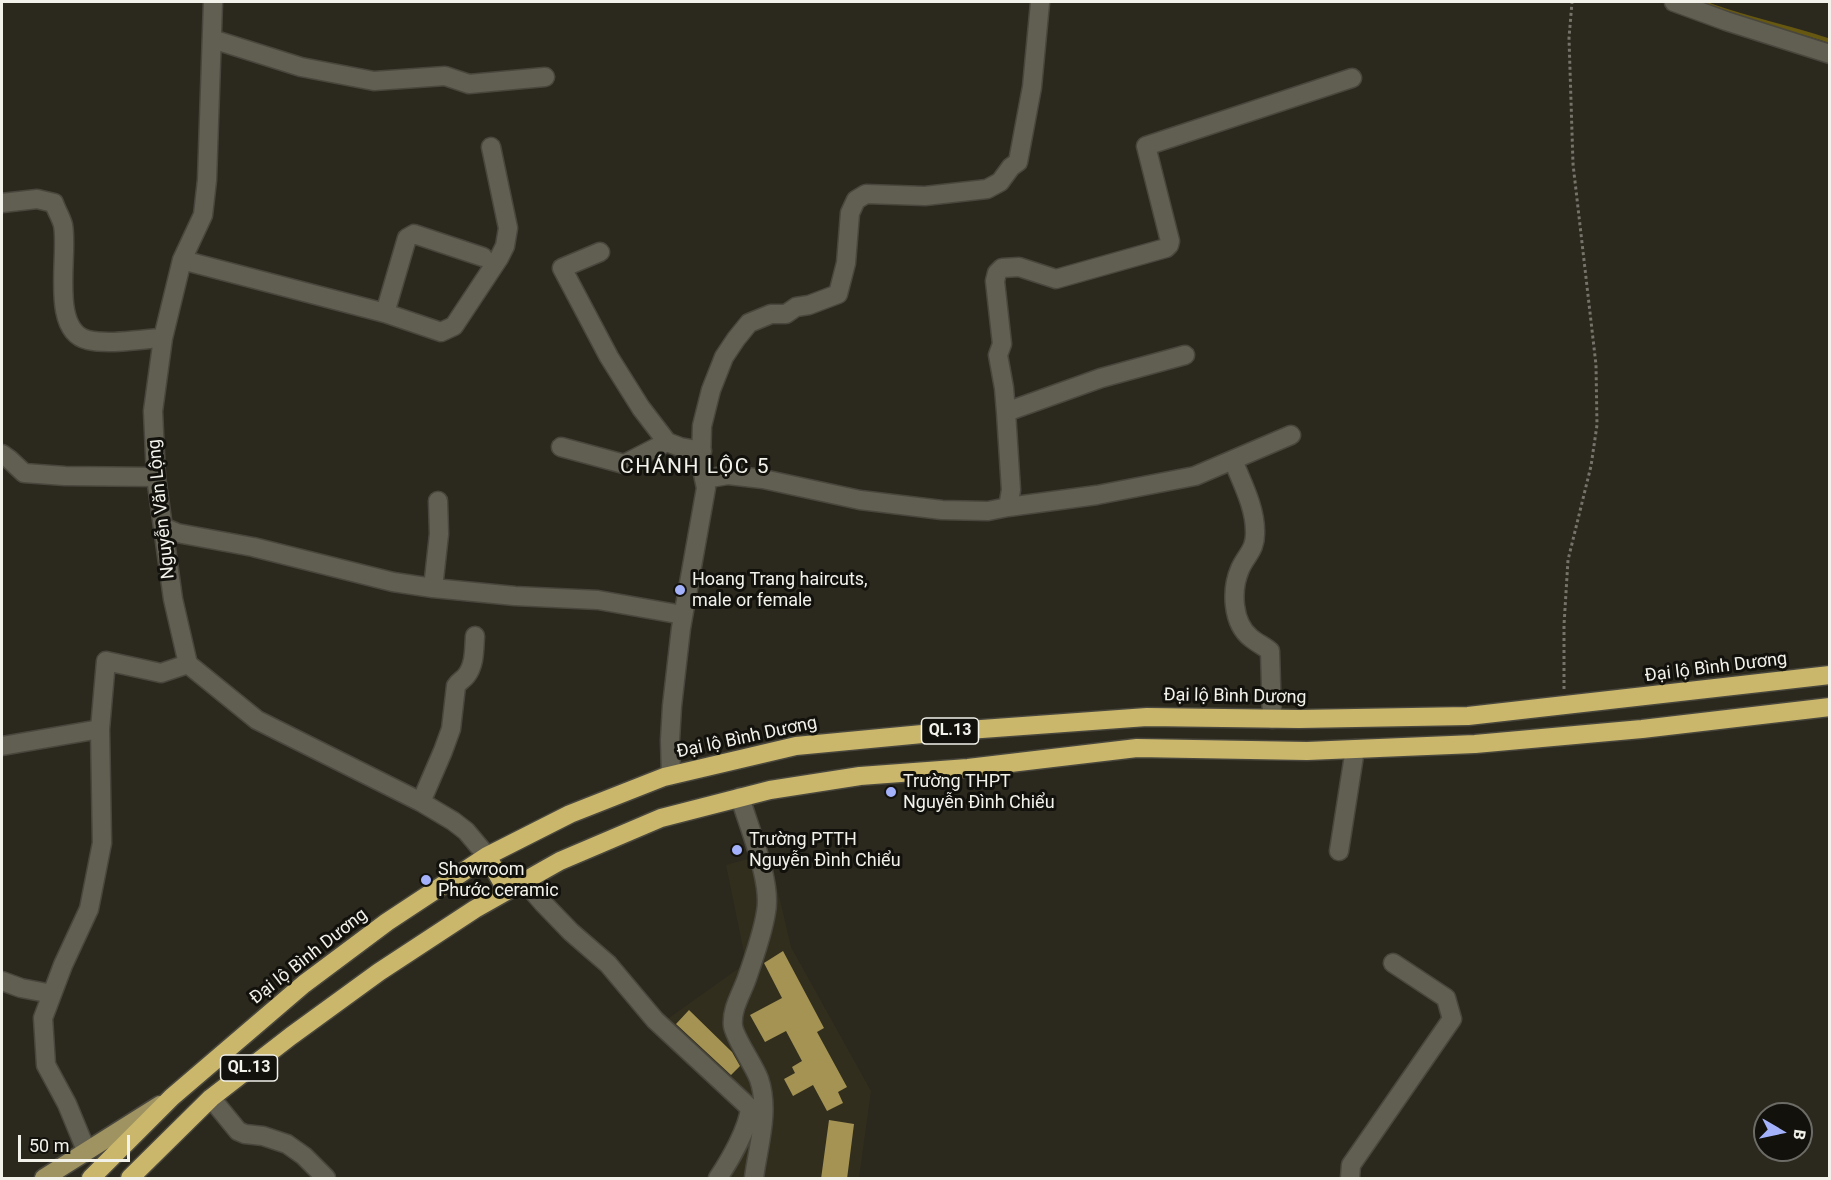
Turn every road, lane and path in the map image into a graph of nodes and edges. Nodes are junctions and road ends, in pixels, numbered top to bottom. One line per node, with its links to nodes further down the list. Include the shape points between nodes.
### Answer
1 (213, 2): 5 (street, Nguyễn Văn Lộng)
2 (1572, 2): 34 (path, via 1569,38 1574,164 1596,365 1597,424 1568,560)
3 (1674, 2): 6 (street)
4 (1040, 3): 21 (street, via 1032,87 1018,162 1000,182 987,189 925,196 866,194 856,200 850,213 846,263 838,294 749,323 724,357 711,390 702,426)
5 (212, 39): 7 (street, via 301,67 380,82 445,76 469,84); 13 (street, Nguyễn Văn Lộng, via 203,215)
6 (1830, 54)
7 (545, 77)
8 (1352, 78): 17 (street, via 1146,146 1170,241 1166,248 1056,279 1019,267 1002,268 995,281 1002,344 998,355)
9 (491, 147): 14 (street, via 508,228 499,258 448,330 441,332)
10 (2, 203): 15 (street, via 37,199 54,203 63,225 67,319 75,333 87,340 106,342)
11 (600, 252): 19 (street, via 562,268 609,357)
12 (483, 257): 14 (street, via 414,234 410,236)
13 (182, 260): 14 (street); 15 (street, Nguyễn Văn Lộng)
14 (385, 313)
15 (163, 338): 24 (street, Nguyễn Văn Lộng, via 153,411)
16 (1185, 355): 17 (street, via 1101,378)
17 (1006, 412): 27 (street, via 1011,490)
18 (1291, 435): 23 (street)
19 (667, 442): 20 (street, via 624,464); 21 (street)
20 (561, 447)
21 (702, 452): 25 (street)
22 (2, 454): 24 (street, via 24,473)
23 (1233, 460): 27 (street, via 1195,476); 36 (street, via 1248,497 1255,532 1252,551 1240,568 1235,586 1236,607 1239,625 1251,639 1270,651)
24 (156, 477): 28 (street, Nguyễn Văn Lộng)
25 (704, 478): 27 (street, via 728,475 763,479 860,500 921,508 988,511); 30 (street, via 706,488)
26 (438, 501): 29 (street)
27 (1008, 507)
28 (163, 527): 29 (street); 32 (street, Nguyễn Văn Lộng, via 172,599)
29 (433, 588): 30 (street, via 598,600)
30 (683, 615): 40 (street, via 670,740)
31 (475, 636): 42 (street, via 472,665 454,690 451,729)
32 (188, 664): 37 (street, via 161,673 106,662); 42 (street, via 257,720)
33 (1830, 675): 34 (highway, Đại lộ Bình Dương / QL.13)
34 (1563, 706): 36 (highway, Đại lộ Bình Dương / QL.13, via 1468,716)
35 (1830, 707): 39 (highway, QL.13, via 1511,741)
36 (1272, 719): 40 (highway, Đại lộ Bình Dương / QL.13, via 1147,717 954,731 796,746)
37 (100, 729): 38 (street); 49 (street, via 102,843 89,909)
38 (2, 746)
39 (1355, 749): 41 (highway, QL.13, via 1137,748 860,776); 43 (street)
40 (671, 776): 44 (highway, Đại lộ Bình Dương / QL.13, via 570,814)
41 (740, 797): 45 (highway, QL.13, via 662,818 560,861); 58 (street, via 766,886 767,911 736,1006 733,1028 763,1092 762,1130)
42 (421, 802): 44 (street, via 466,831)
43 (1339, 851)
44 (488, 856): 46 (highway); 50 (highway, Đại lộ Bình Dương / QL.13, via 387,922 304,984)
45 (524, 881): 46 (highway, QL.13); 57 (street, via 571,932 608,964 655,1020 750,1108 750,1116)
46 (507, 891): 51 (highway, QL.13, via 379,972)
47 (1393, 963): 59 (street, via 1446,998 1452,1019 1351,1165)
48 (2, 981): 49 (street)
49 (52, 994): 52 (street, via 43,1018 46,1065)
50 (172, 1097): 52 (main road); 54 (highway, Đại lộ Bình Dương / QL.13)
51 (211, 1098): 55 (highway, QL.13); 56 (street, via 238,1131 287,1144)
52 (86, 1150): 53 (main road)
53 (44, 1179)
54 (91, 1179)
55 (130, 1179)
56 (326, 1179)
57 (718, 1179)
58 (753, 1179)
59 (1350, 1179)

